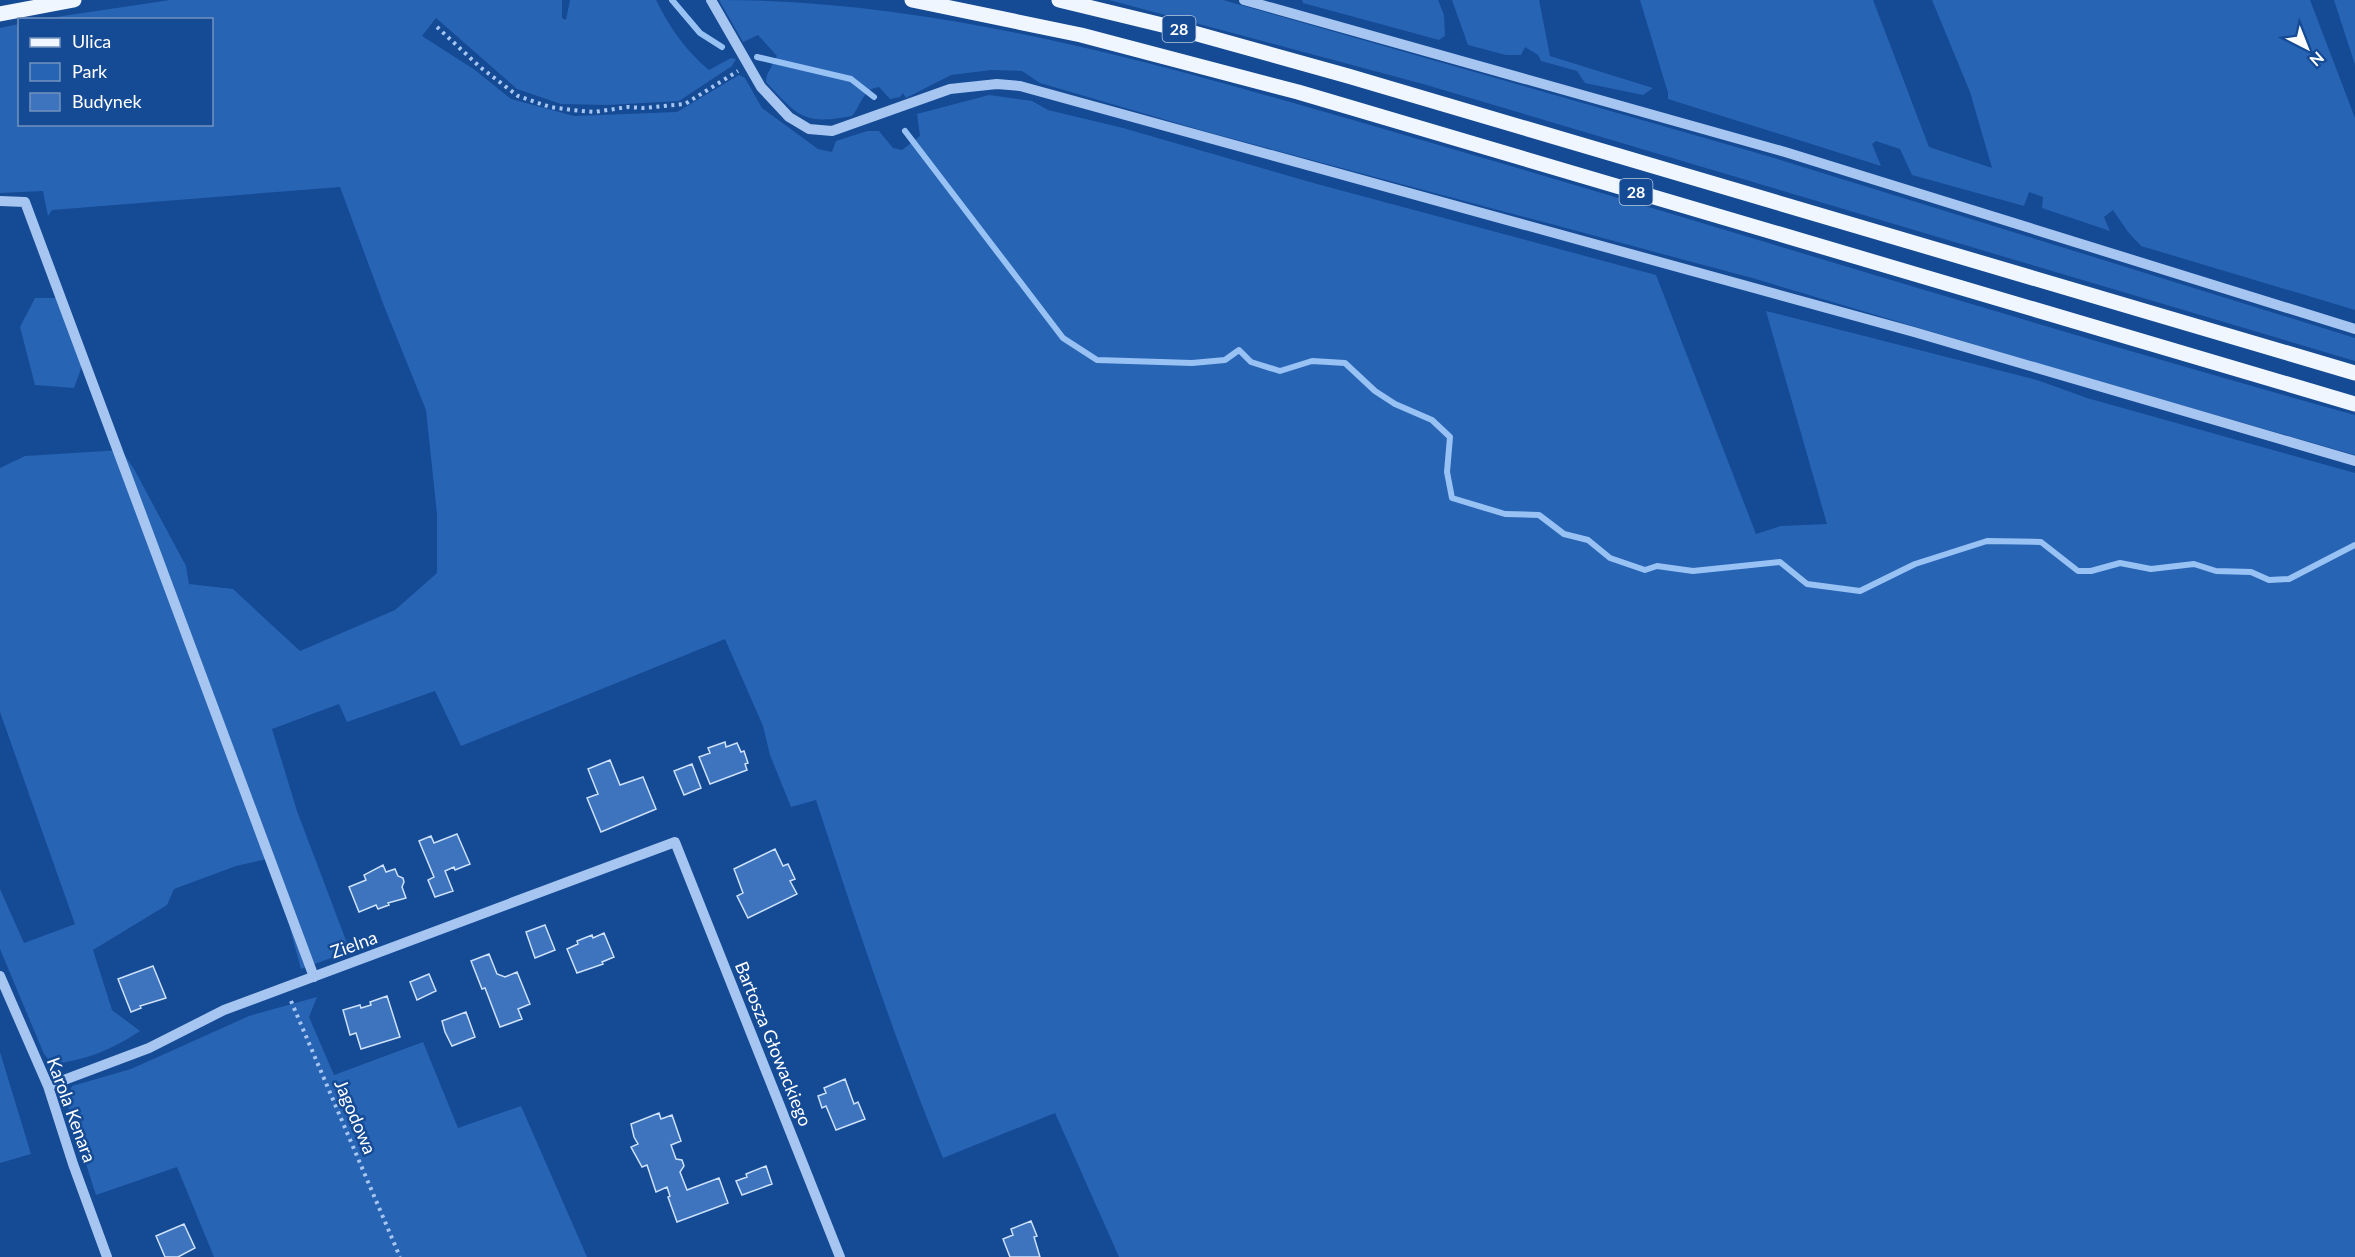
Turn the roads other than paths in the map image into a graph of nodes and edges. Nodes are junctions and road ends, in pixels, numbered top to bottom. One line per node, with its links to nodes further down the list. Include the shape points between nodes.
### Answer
1 (74, 0): 6 (main road)
2 (711, 0): 11 (street, via 761,87 789,117 809,129 832,131 950,89 1020,86 1914,332)
3 (912, 0): 10 (main road, 28, via 1081,35 1298,92)
4 (1059, 0): 9 (main road, 28, via 1359,79)
5 (1244, 0): 8 (street, via 1785,152)
6 (0, 14)
7 (0, 201): 14 (street, via 25,202)
8 (2355, 329)
9 (2355, 373)
10 (2355, 404)
11 (2355, 461)
12 (675, 842): 14 (street, Zielna); 17 (street, Bartosza Głowackiego)
13 (0, 976): 15 (street, Karola Kenara)
14 (314, 977): 15 (street, Zielna, via 224,1010 149,1048)
15 (48, 1086): 16 (street, Karola Kenara)
16 (107, 1257)
17 (840, 1257)

